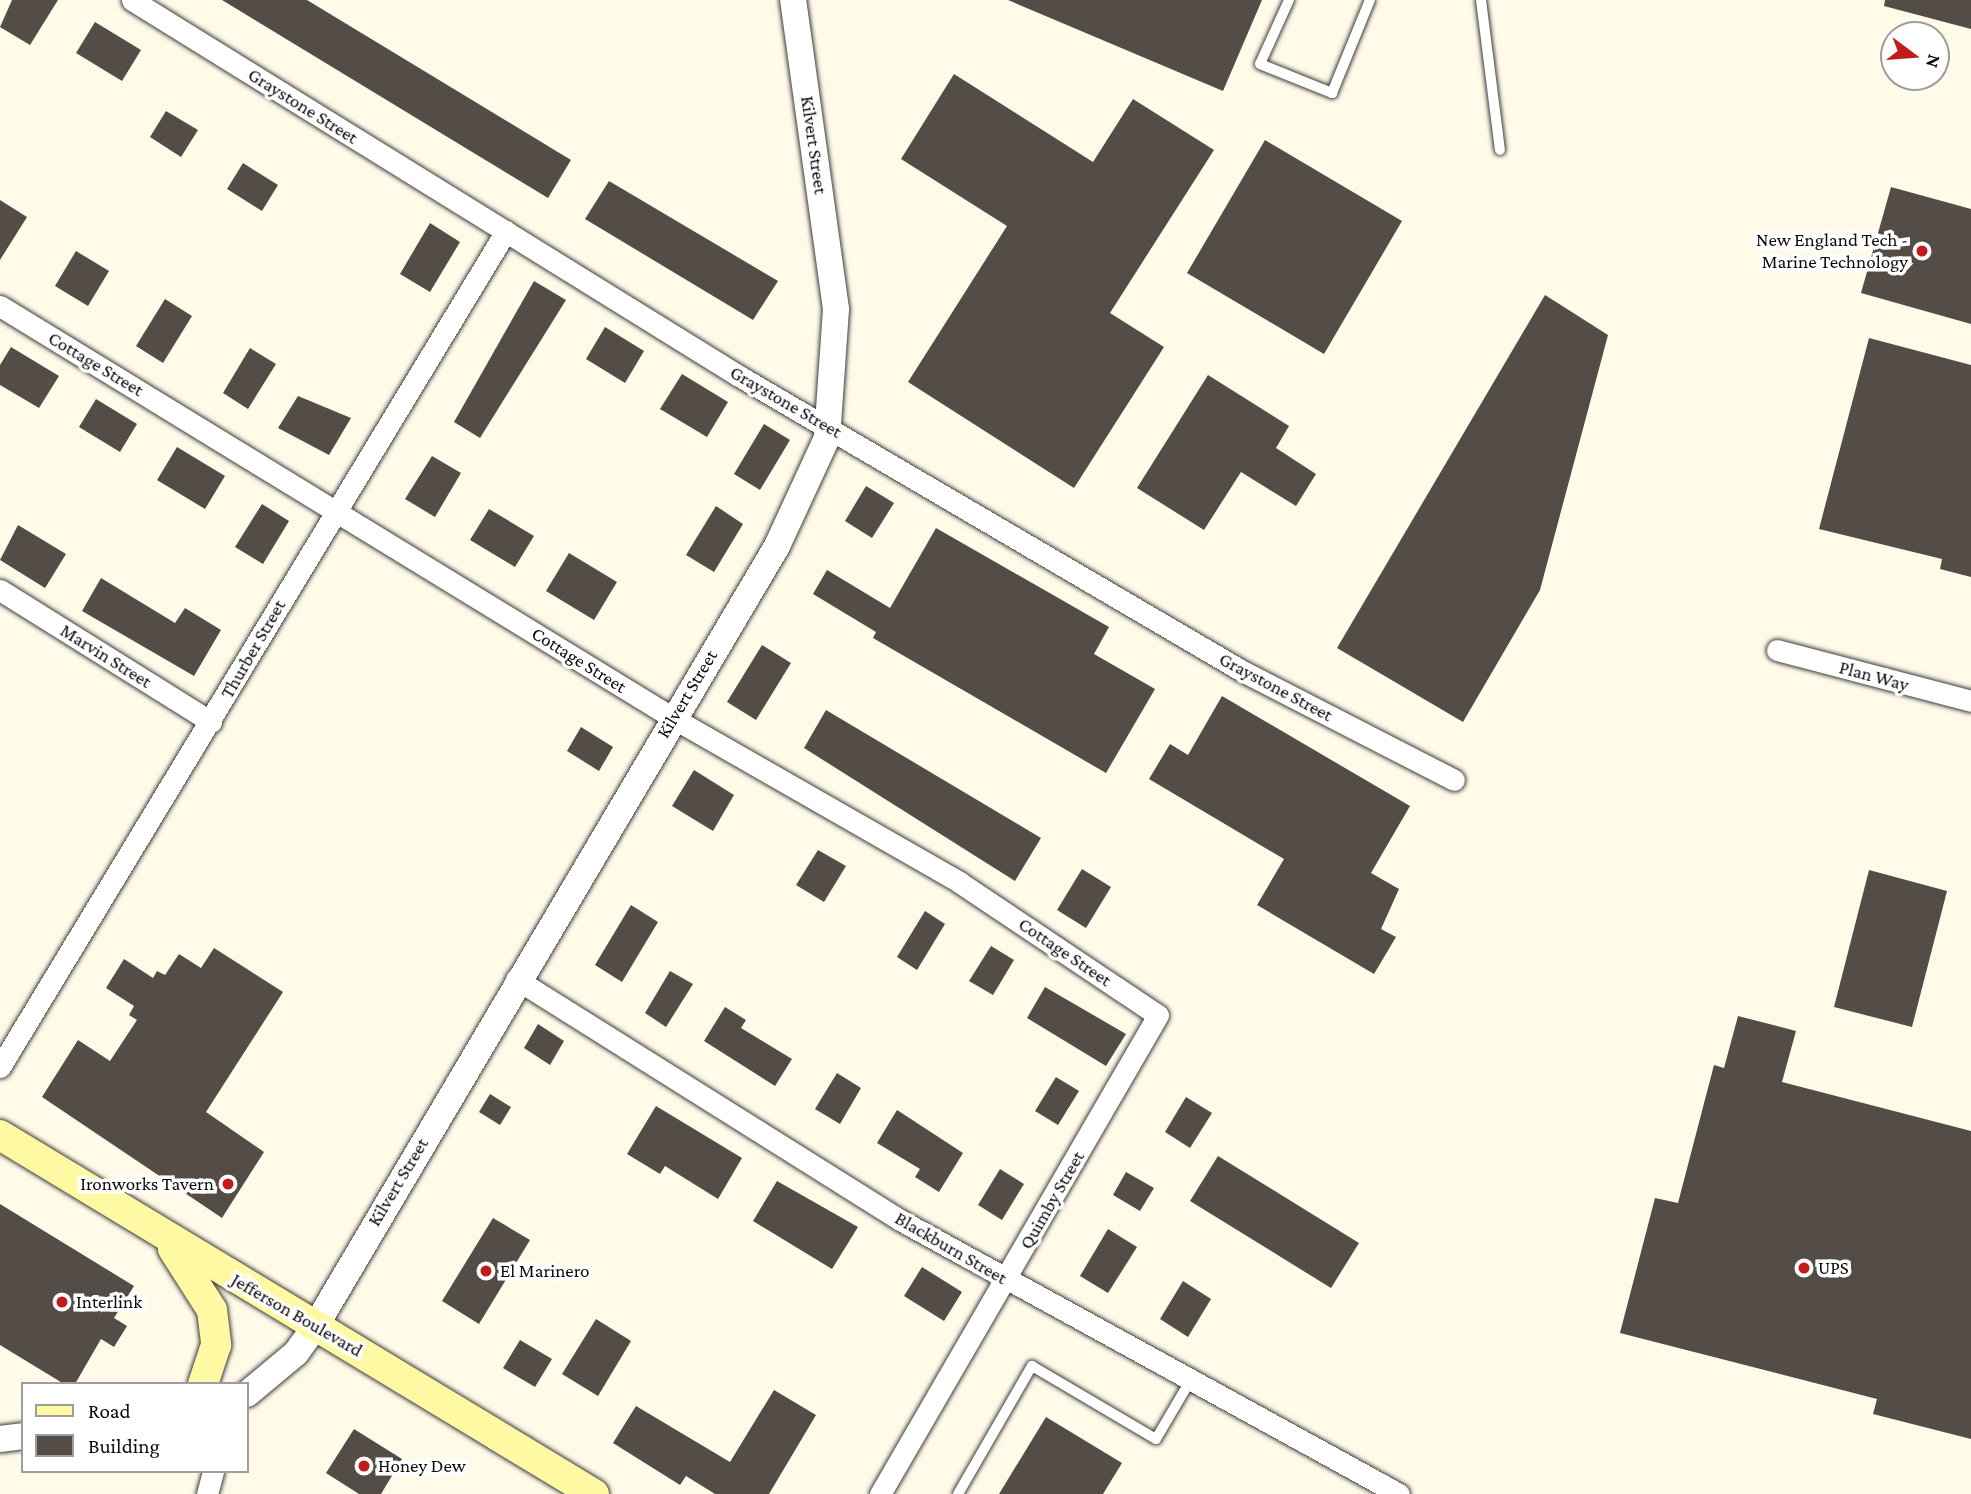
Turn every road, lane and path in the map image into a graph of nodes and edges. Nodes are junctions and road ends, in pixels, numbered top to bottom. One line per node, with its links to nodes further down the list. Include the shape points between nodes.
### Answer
1 (132, 0): 7 (street, Graystone Street)
2 (793, 0): 9 (street, Kilvert Street, via 836,309)
3 (1289, 0): 4 (lane, via 1260,64 1332,93)
4 (1370, 0)
5 (1481, 0): 6 (lane)
6 (1500, 150)
7 (506, 231): 9 (street, Graystone Street); 10 (street, Thurber Street)
8 (0, 306): 10 (street, Cottage Street)
9 (828, 427): 14 (street, Kilvert Street, via 777,546); 16 (street, Graystone Street, via 1244,672)
10 (334, 508): 14 (street, Cottage Street); 15 (street, Thurber Street)
11 (0, 590): 15 (street, Marvin Street)
12 (1777, 650): 13 (street, Plan Way)
13 (1971, 701)
14 (673, 718): 17 (street, Kilvert Street); 18 (street, Cottage Street, via 959,882)
15 (211, 722): 19 (street, Thurber Street)
16 (1454, 780)
17 (516, 979): 22 (street, Blackburn Street); 23 (street, Kilvert Street)
18 (1158, 1014): 22 (street, Quimby Street)
19 (0, 1067)
20 (0, 1135): 21 (main road, Jefferson Boulevard)
21 (162, 1235): 23 (main road, Jefferson Boulevard); 25 (main road, via 212,1310 216,1345)
22 (1006, 1281): 24 (street, Blackburn Street); 32 (street, Quimby Street)
23 (315, 1327): 26 (street, Kilvert Street, via 296,1353); 30 (main road, Jefferson Boulevard)
24 (1190, 1381): 33 (lane, via 1156,1439 1032,1366); 34 (street, Blackburn Street)
25 (204, 1382)
26 (248, 1393)
27 (21, 1436): 28 (street)
28 (0, 1439)
29 (212, 1473): 31 (street)
30 (582, 1491)
31 (207, 1494)
32 (880, 1494)
33 (958, 1494)
34 (1399, 1494)

